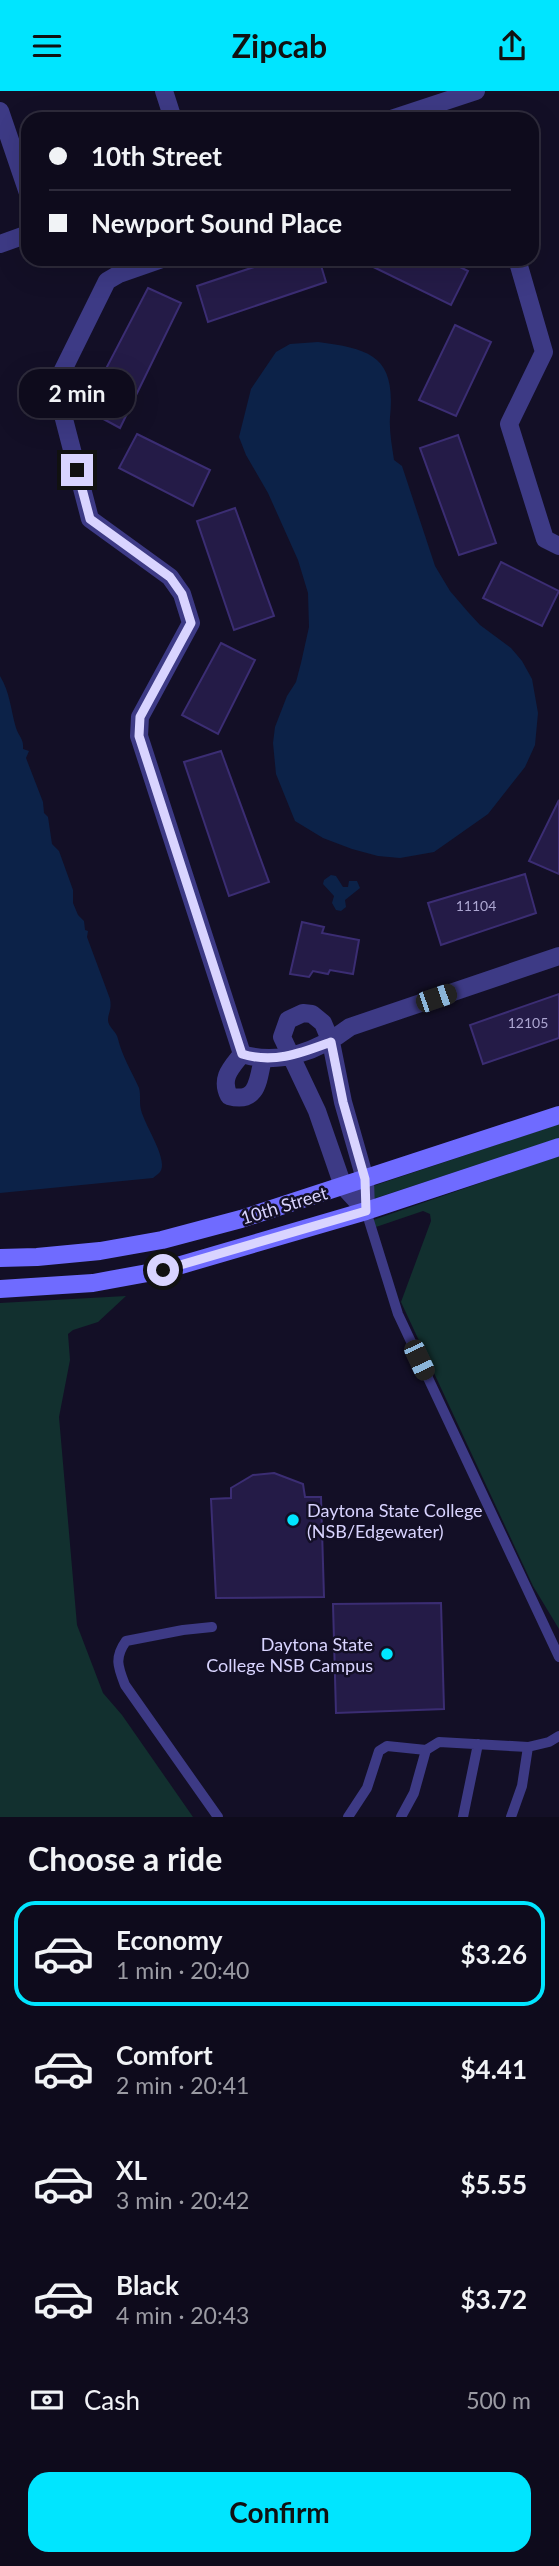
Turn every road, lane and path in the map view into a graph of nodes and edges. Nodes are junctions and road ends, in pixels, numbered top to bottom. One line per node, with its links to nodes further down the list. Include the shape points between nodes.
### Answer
1 (164, 91): 4 (street)
2 (476, 91): 5 (street)
3 (0, 111): 6 (street)
4 (171, 112)
5 (412, 112)
6 (21, 172)
7 (21, 236): 8 (street)
8 (0, 244)
9 (142, 266): 14 (street, via 107,281 62,372 58,396 90,519 170,577 188,608 191,623 140,717 139,736)
10 (519, 266): 11 (street, via 544,352 509,424 545,539)
11 (559, 546)
12 (559, 956): 13 (street, via 350,1027)
13 (331, 1042): 15 (street); 15 (street, via 318,1017 298,1014 288,1020 282,1037); 17 (street)
14 (242, 1054): 16 (street); 16 (street, via 227,1073 224,1086 229,1096 240,1099 257,1087)
15 (293, 1056): 16 (street); 18 (street)
16 (263, 1058)
17 (343, 1102): 18 (street); 21 (street)
18 (317, 1111): 22 (street)
19 (559, 1115): 21 (street, 10th Street)
20 (559, 1147): 23 (street, 10th Street)
21 (365, 1179): 22 (street, 10th Street); 23 (street)
22 (343, 1186): 23 (street); 24 (street, 10th Street, via 162,1240 100,1251)
23 (366, 1211): 25 (street, 10th Street, via 163,1270 93,1283); 27 (lane, via 398,1314)
24 (0, 1258)
25 (0, 1289)
26 (212, 1627): 32 (lane, via 126,1641 116,1661 125,1685)
27 (559, 1657)
28 (559, 1736): 30 (lane)
29 (478, 1744): 30 (lane); 31 (lane, via 439,1742); 35 (lane)
30 (528, 1747): 36 (lane)
31 (426, 1750): 33 (lane, via 387,1746 379,1751 367,1788); 34 (lane, via 414,1793)
32 (218, 1817)
33 (348, 1817)
34 (401, 1817)
35 (463, 1817)
36 (511, 1817)

